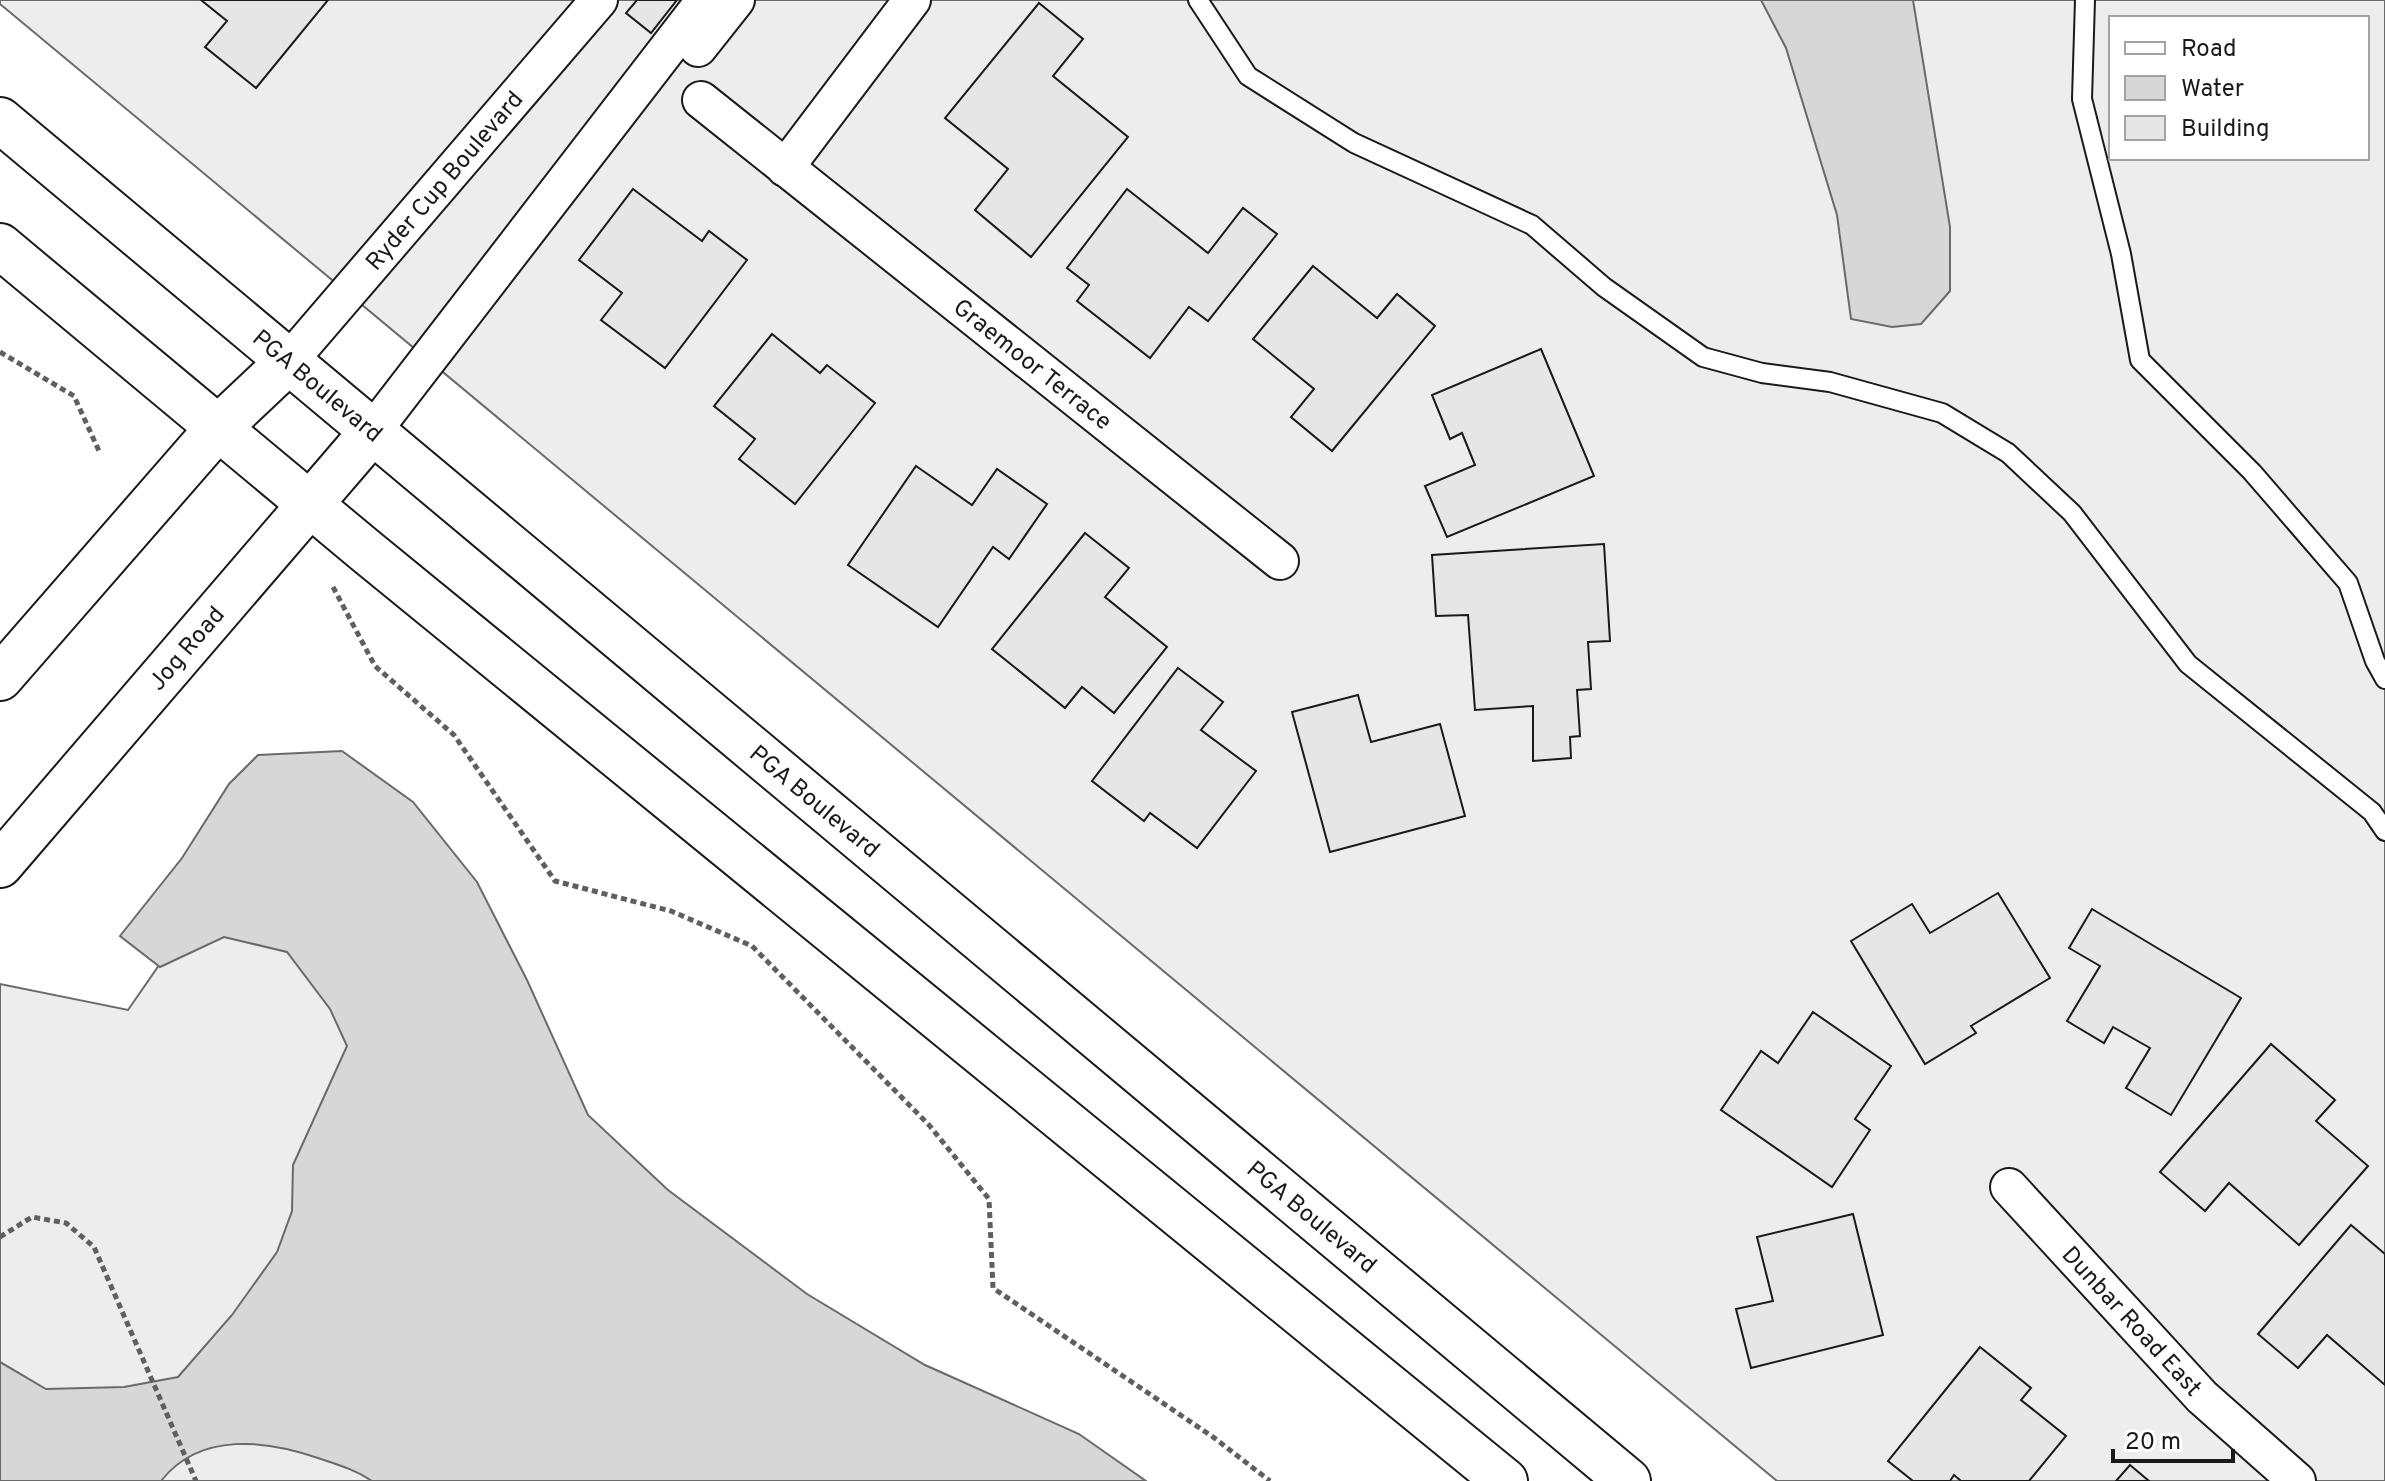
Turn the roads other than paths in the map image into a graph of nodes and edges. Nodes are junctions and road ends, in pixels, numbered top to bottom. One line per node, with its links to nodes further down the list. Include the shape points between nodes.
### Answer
1 (599, 0): 12 (street, Ryder Cup Boulevard)
2 (705, 0): 8 (street)
3 (736, 0): 8 (street, via 682,70)
4 (912, 0): 10 (street)
5 (1198, 0): 19 (lane, via 1248,76 1354,143 1532,225 1604,287 1703,357 1762,373 1830,382 1942,413 2008,453 2072,513 2188,664 2361,803)
6 (2085, 0): 18 (lane, via 2082,99 2121,254 2140,360 2252,472 2348,583)
7 (701, 100): 10 (street, Graemoor Terrace)
8 (620, 111): 14 (street)
9 (0, 120): 12 (main road, PGA Boulevard)
10 (785, 168): 16 (street, Graemoor Terrace)
11 (0, 246): 13 (main road)
12 (289, 361): 13 (main road); 14 (main road, PGA Boulevard)
13 (217, 429): 15 (main road); 17 (main road)
14 (372, 432): 15 (main road, Jog Road); 23 (main road, PGA Boulevard)
15 (310, 505): 20 (main road, Jog Road); 22 (main road)
16 (1280, 561)
17 (0, 678)
18 (2385, 679)
19 (2385, 831)
20 (0, 865)
21 (2009, 1187): 24 (street, Dunbar Road East, via 2202,1397)
22 (1505, 1481)
23 (1628, 1481)
24 (2297, 1481)

